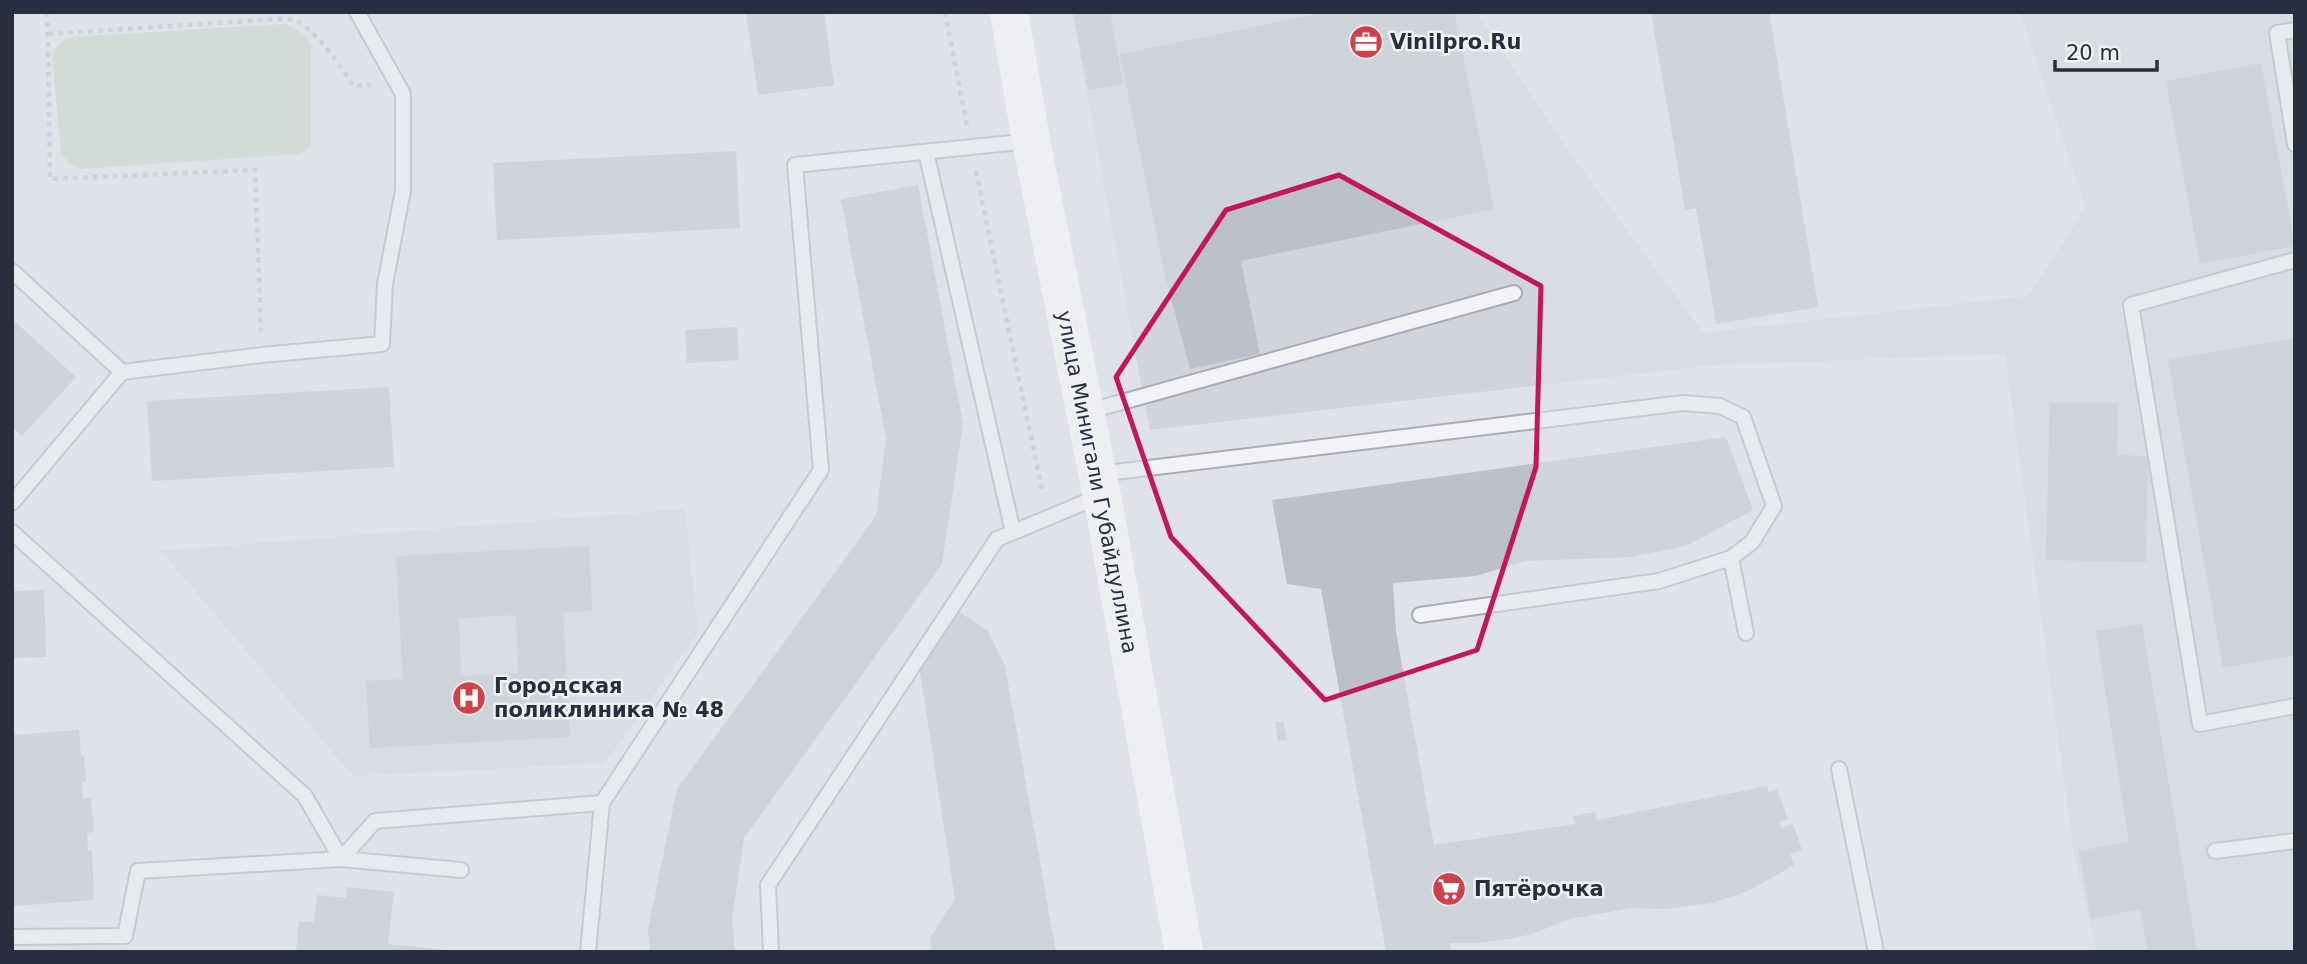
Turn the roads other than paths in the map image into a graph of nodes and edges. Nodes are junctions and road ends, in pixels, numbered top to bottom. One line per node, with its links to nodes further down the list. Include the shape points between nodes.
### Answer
1 (356, 12): 10 (lane, via 404,94 403,191 385,284 382,344)
2 (1009, 12): 4 (main road, улица Минигали Губайдуллина)
3 (2295, 30): 5 (lane, via 2277,33)
4 (1031, 140): 6 (lane); 11 (main road, улица Минигали Губайдуллина)
5 (2295, 144)
6 (926, 152): 15 (lane); 21 (lane, via 795,165 821,470)
7 (2295, 260): 19 (lane, via 2131,305 2200,724)
8 (12, 271): 10 (lane)
9 (1514, 293): 11 (lane)
10 (122, 372): 13 (lane)
11 (1085, 412): 12 (main road, улица Минигали Губайдуллина)
12 (1100, 485): 15 (lane, via 1048,518); 16 (lane, via 1683,403 1720,406 1743,417 1774,506 1752,542); 29 (main road, улица Минигали Губайдуллина)
13 (12, 503)
14 (12, 532): 24 (lane, via 306,796)
15 (1013, 532): 28 (lane, via 997,539 768,885)
16 (1731, 558): 17 (lane, via 1659,581); 18 (lane)
17 (1420, 615)
18 (1746, 633)
19 (2295, 706)
20 (1839, 769): 30 (lane)
21 (602, 803): 24 (lane, via 375,821); 27 (lane)
22 (2295, 841): 23 (lane)
23 (2215, 851)
24 (341, 859): 25 (lane); 26 (lane, via 138,871 125,936)
25 (461, 870)
26 (12, 937)
27 (588, 952)
28 (771, 952)
29 (1184, 952)
30 (1876, 952)

